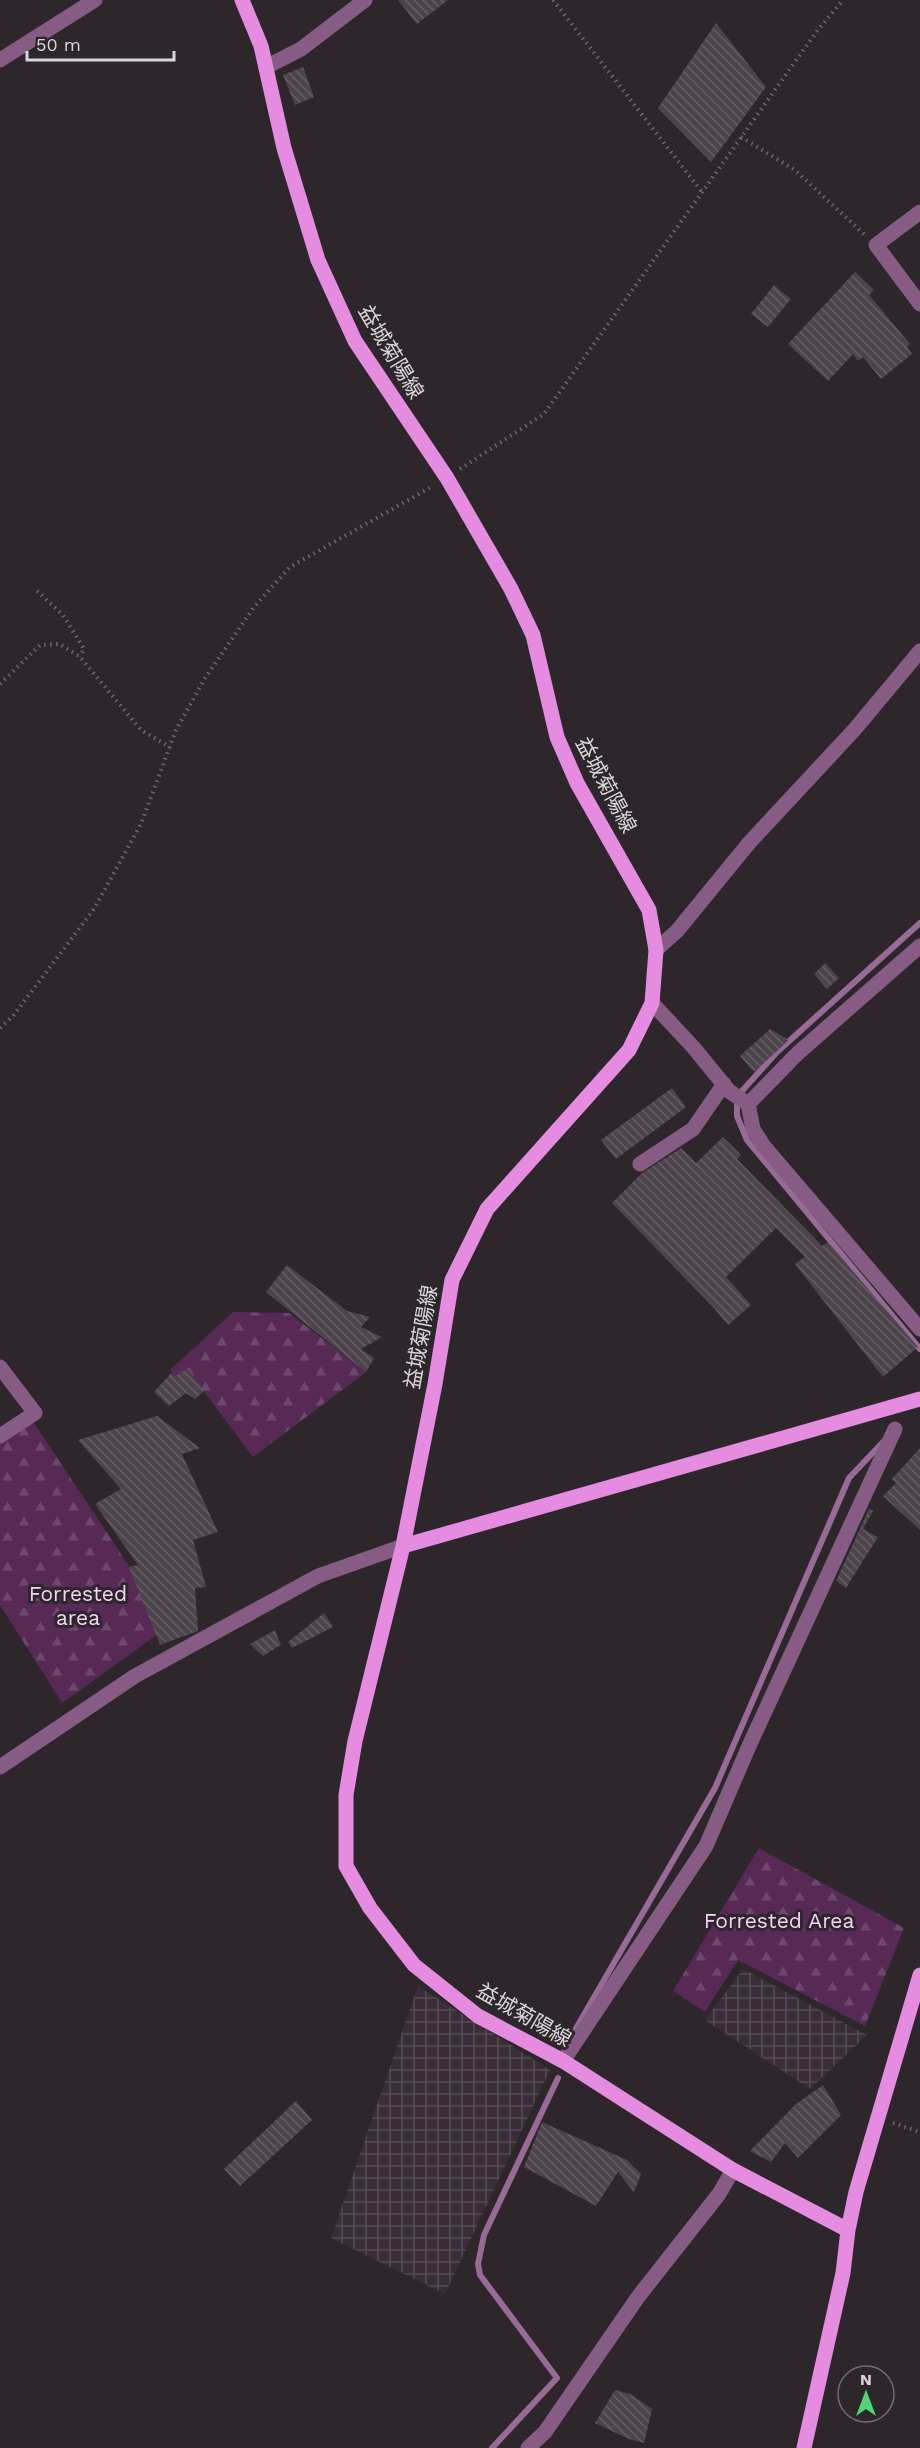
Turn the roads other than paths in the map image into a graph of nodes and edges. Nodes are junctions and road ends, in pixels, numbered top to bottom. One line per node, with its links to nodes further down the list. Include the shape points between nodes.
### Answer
1 (95, 0): 4 (street)
2 (242, 0): 5 (main road, 益城菊陽線)
3 (365, 0): 5 (street, via 302,49)
4 (0, 60)
5 (266, 67): 10 (main road, 益城菊陽線, via 284,148 318,260 355,341 447,478 511,589 533,635 557,737 577,783 649,910)
6 (920, 212): 7 (street, via 876,246)
7 (920, 304)
8 (920, 651): 10 (street)
9 (920, 946): 13 (street, via 798,1053)
10 (657, 950): 11 (main road, 益城菊陽線)
11 (652, 1003): 12 (street); 20 (main road, 益城菊陽線, via 629,1050 487,1209 452,1280)
12 (724, 1084): 13 (street); 14 (street, via 693,1129)
13 (748, 1104): 15 (street, via 753,1129 763,1145)
14 (640, 1164)
15 (920, 1329)
16 (0, 1367): 19 (street, via 35,1413)
17 (920, 1399): 20 (main road)
18 (895, 1429): 23 (street, via 706,1846)
19 (0, 1436)
20 (404, 1546): 21 (street, via 318,1576 135,1676); 23 (main road, 益城菊陽線, via 355,1741 346,1795 346,1866 370,1908 414,1965 478,2016)
21 (0, 1767)
22 (920, 1975): 25 (main road)
23 (563, 2061): 24 (main road, 益城菊陽線)
24 (733, 2170): 25 (main road, 益城菊陽線); 26 (street, via 719,2194 638,2296 545,2432)
25 (848, 2230): 27 (main road, via 843,2273)
26 (528, 2448)
27 (804, 2448)

